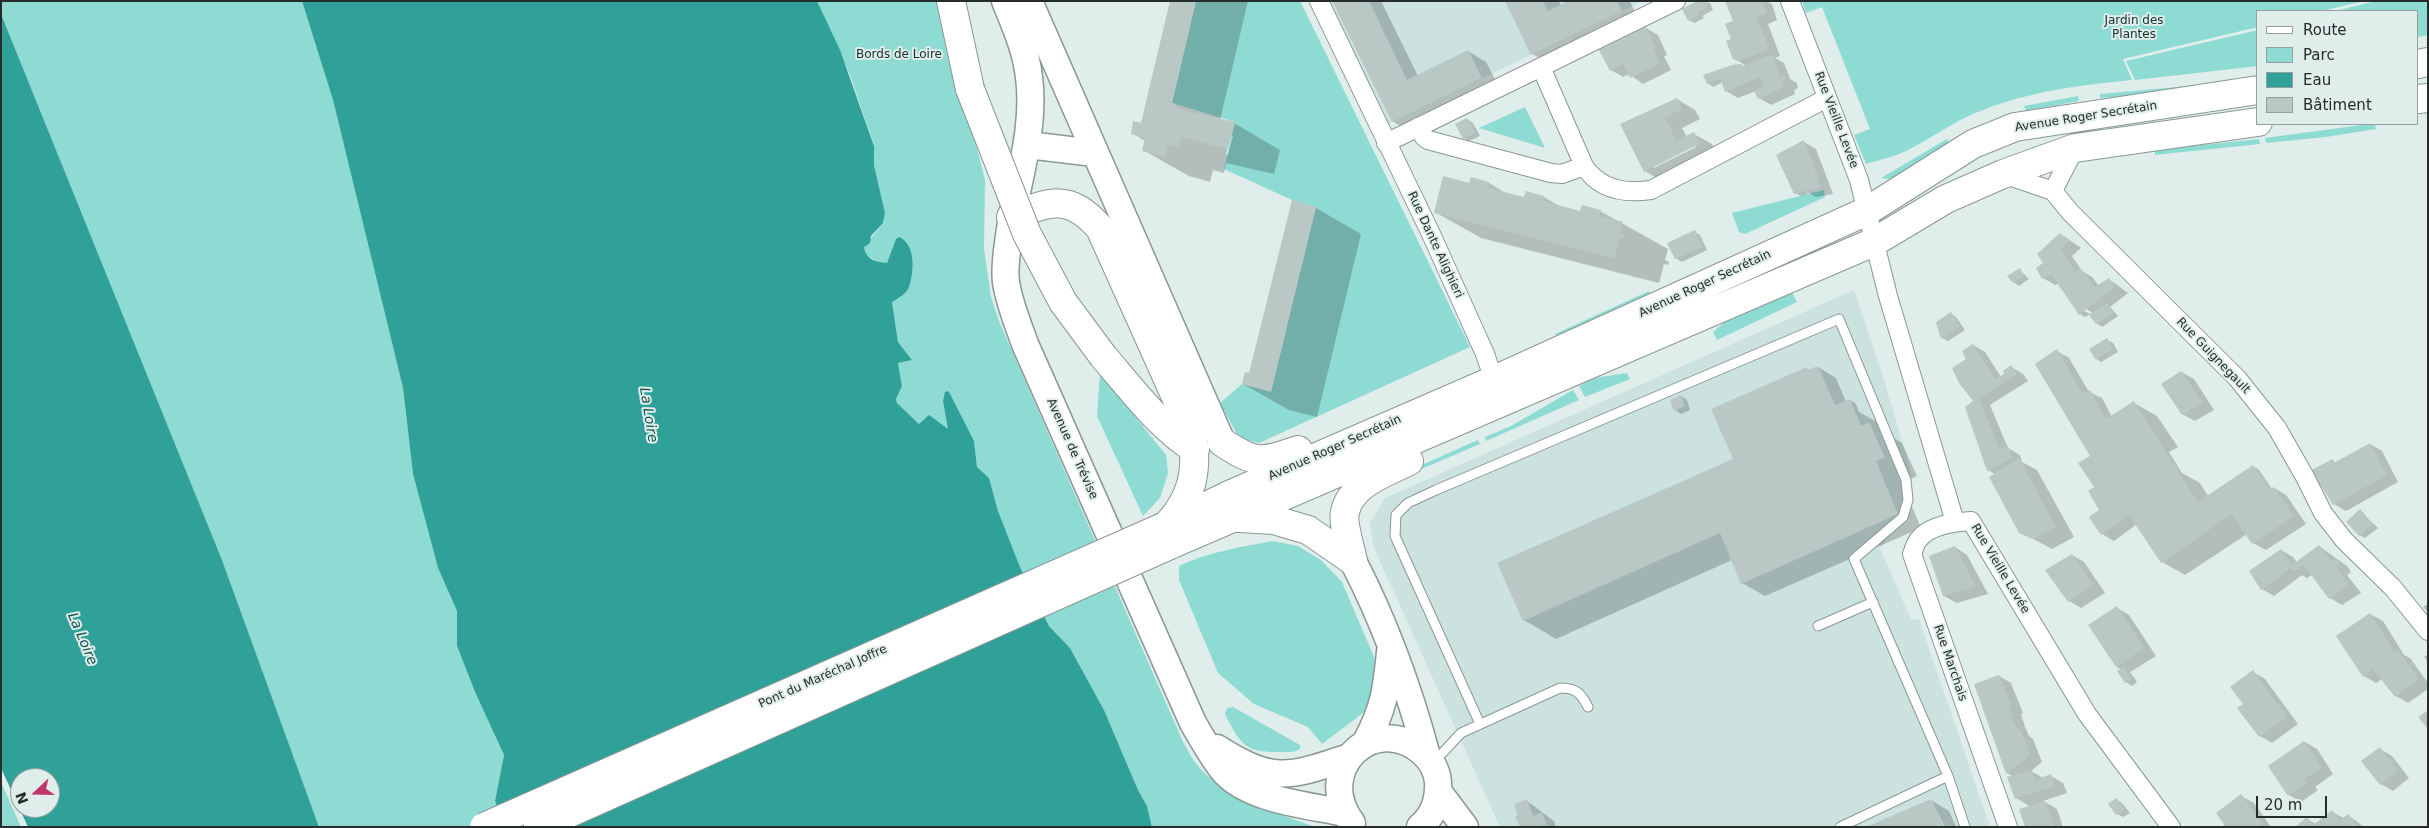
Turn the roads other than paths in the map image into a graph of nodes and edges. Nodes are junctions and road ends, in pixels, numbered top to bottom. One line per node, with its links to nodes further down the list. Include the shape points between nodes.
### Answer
1 (951, 1): 26 (main road, bridge, via 970,90 1027,234 1063,302 1139,398 1183,442)
2 (1005, 1): 13 (street, Avenue de Trévise, via 1024,49 1029,77)
3 (1029, 1): 15 (street)
4 (1319, 1): 12 (street, Rue Dante Alighieri)
5 (1676, 1): 7 (street)
6 (1790, 1): 9 (street, Rue Vieille Levée)
7 (1541, 67): 11 (street); 16 (street)
8 (2256, 90): 19 (main road, Avenue Roger Secrétain, via 2015,127 1973,144)
9 (1827, 98): 16 (street, via 1651,190 1635,192 1614,188 1592,178); 19 (street, Rue Vieille Levée, via 1859,180)
10 (2256, 122): 14 (main road, Avenue Roger Secrétain)
11 (1418, 127): 12 (street); 16 (street, via 1428,140 1551,173 1562,174)
12 (1386, 143): 22 (street, Rue Dante Alighieri, via 1436,244)
13 (1028, 145): 15 (street); 20 (street, Avenue de Trévise)
14 (2075, 148): 17 (main road, Avenue Roger Secrétain); 18 (street)
15 (1094, 153): 25 (street)
16 (1584, 166)
17 (2003, 174): 18 (street); 21 (main road, Avenue Roger Secrétain, via 1946,199)
18 (2053, 191): 33 (street, Rue Guignegault, via 2070,212 2237,378 2277,428 2323,513)
19 (1867, 211): 21 (street, Rue Vieille Levée); 22 (main road, Avenue Roger Secrétain)
20 (1011, 217): 26 (main road, via 1044,204 1064,203 1085,211 1100,228 1193,435); 37 (street, Avenue de Trévise, via 1006,281 1025,344 1193,723)
21 (1874, 242): 23 (main road, Avenue Roger Secrétain); 28 (street, Rue Vieille Levée)
22 (1494, 380): 24 (main road, Avenue Roger Secrétain)
23 (1534, 387): 27 (main road, Avenue Roger Secrétain); 30 (main road, via 1456,439 1370,480 1352,495 1344,513)
24 (1437, 404): 25 (main road, via 1269,460 1242,456); 29 (main road, Avenue Roger Secrétain, via 1228,495)
25 (1222, 442)
26 (1195, 449): 29 (main road, via 1187,499)
27 (1236, 518): 29 (main road, Avenue Roger Secrétain); 30 (main road, via 1274,520 1308,530)
28 (1955, 522): 49 (street, Rue Marchais, via 1936,528 1919,539 1912,554); 50 (street, Rue Vieille Levée, via 1971,521 2087,714)
29 (1167, 533): 43 (main road, Pont du Maréchal Joffre, bridge); 44 (main road, Pont du Maréchal Joffre, bridge)
30 (1353, 562): 34 (street, via 1375,604)
31 (1873, 602): 32 (lane); 36 (lane, via 1854,559 1903,517 1908,500 1906,480 1839,319 1429,493 1408,503 1396,515 1396,536); 40 (lane)
32 (1818, 626)
33 (2428, 631)
34 (1391, 649): 38 (street, via 1386,696 1379,716); 39 (street, via 1410,696)
35 (1588, 707): 36 (lane, via 1580,693 1560,688)
36 (1480, 724): 39 (lane, via 1461,733)
37 (1204, 740): 38 (street, Avenue de Trévise, via 1244,766 1269,773 1304,772); 42 (street, Avenue de Trévise, via 1222,770 1236,782 1263,794)
38 (1357, 750): 39 (street, Avenue de Trévise, via 1388,738 1416,747); 42 (street, via 1342,770 1338,784 1339,799)
39 (1429, 760): 41 (street, via 1437,778)
40 (1948, 776): 47 (lane); 48 (lane)
41 (1438, 791): 45 (street, via 1436,805); 46 (street)
42 (1350, 820)
43 (484, 827)
44 (538, 827)
45 (1420, 827)
46 (1465, 827)
47 (1840, 827)
48 (1965, 827)
49 (2008, 827)
50 (2171, 827)

